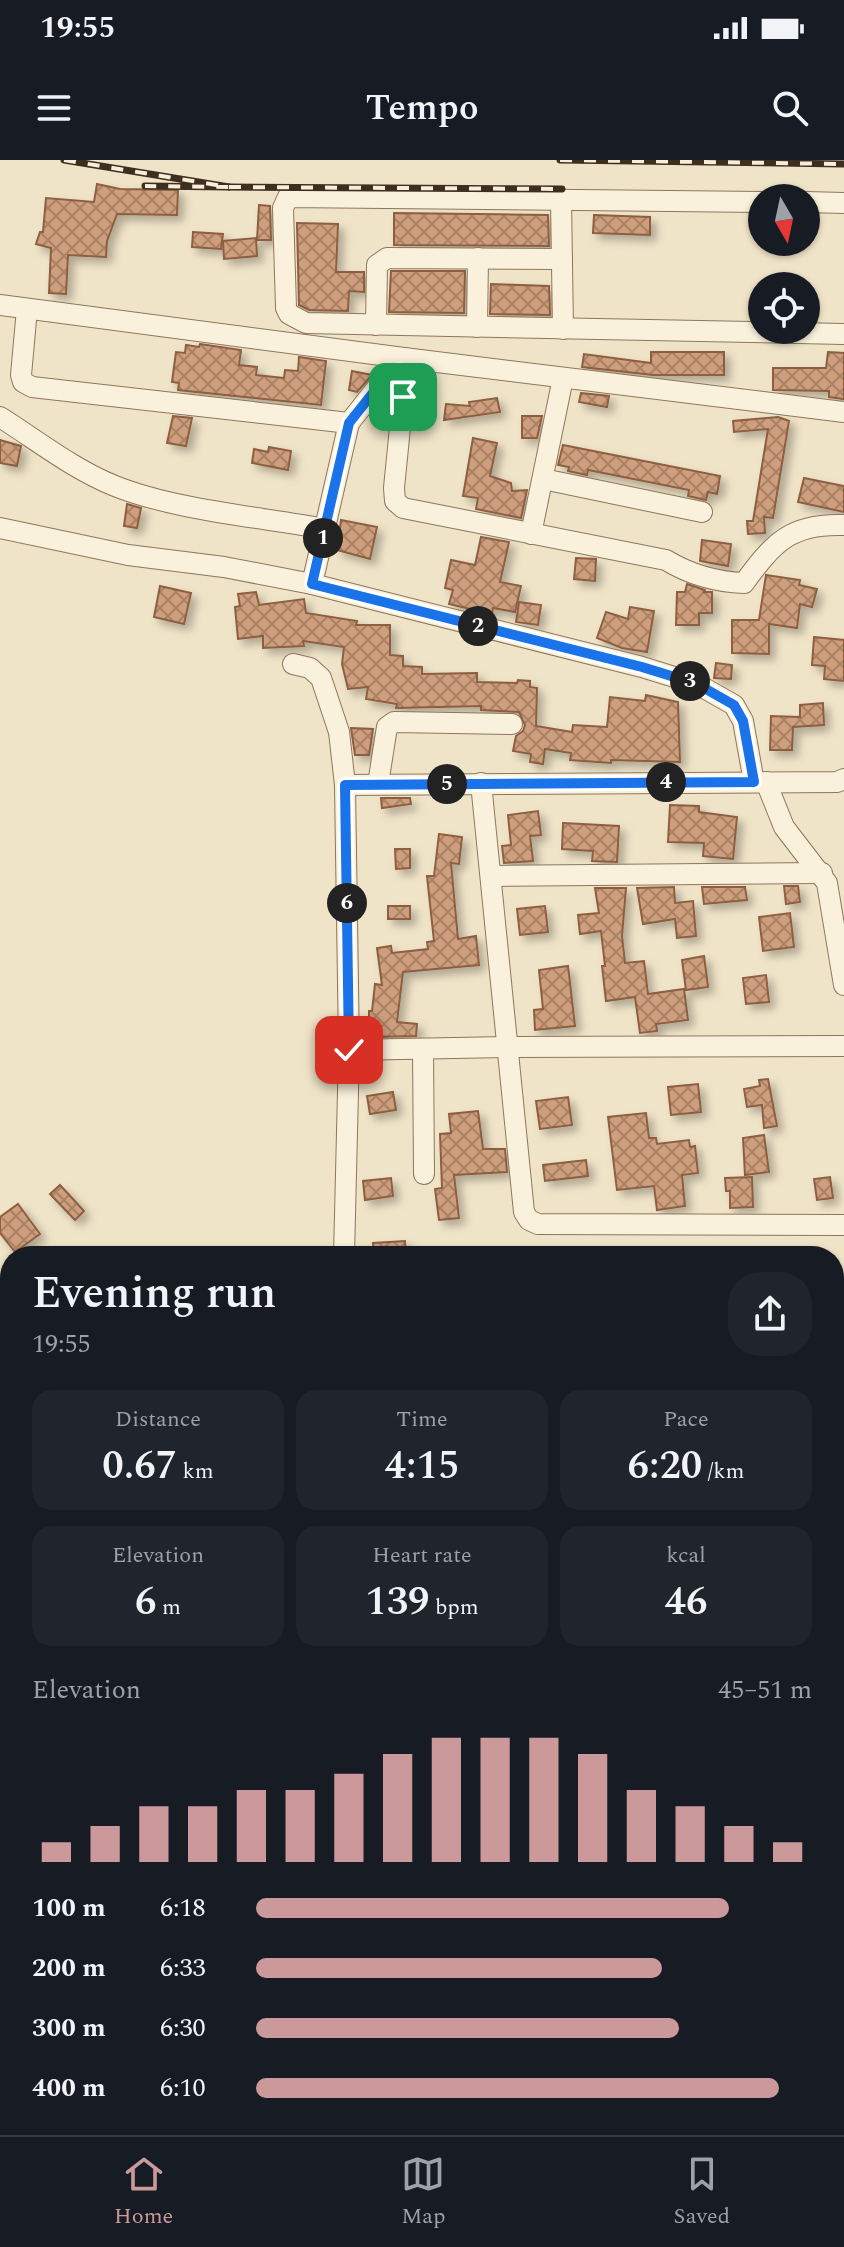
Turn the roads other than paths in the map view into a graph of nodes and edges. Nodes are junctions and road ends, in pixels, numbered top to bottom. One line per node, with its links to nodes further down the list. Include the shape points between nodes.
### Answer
1 (561, 199): 2 (street); 6 (street); 9 (street, via 288,197 283,208 289,314 306,323)
2 (748, 202)
3 (820, 202): 4 (street)
4 (844, 203)
5 (478, 258): 6 (street); 9 (street, via 381,260); 10 (street)
6 (562, 259): 11 (street)
7 (0, 305): 8 (street)
8 (27, 309): 13 (street); 17 (street, via 21,375 32,387)
9 (376, 325): 10 (street)
10 (477, 327): 11 (street)
11 (563, 329): 12 (street)
12 (844, 334)
13 (402, 364): 14 (street); 17 (street); 23 (street, via 395,501 403,508)
14 (563, 378): 15 (street); 18 (street)
15 (844, 412)
16 (0, 417): 22 (street, via 81,470 117,486 161,500)
17 (349, 423): 22 (street)
18 (543, 479): 19 (street); 23 (street)
19 (702, 512)
20 (844, 525): 23 (street, via 820,524 785,536 744,583 683,570 666,560)
21 (0, 528): 24 (street)
22 (325, 529): 24 (street)
23 (531, 534)
24 (312, 584): 28 (street, via 697,684 734,705)
25 (293, 664): 31 (street, via 310,668 321,678 339,732)
26 (512, 724): 30 (street, via 394,722 387,727)
27 (844, 779): 28 (street)
28 (760, 782): 29 (street); 32 (street, via 797,847)
29 (481, 783): 30 (street); 33 (street)
30 (378, 784): 31 (street)
31 (345, 785): 38 (street)
32 (822, 873): 33 (street); 34 (street)
33 (492, 876): 36 (street)
34 (844, 985)
35 (844, 1046): 36 (street)
36 (507, 1047): 37 (street); 40 (street, via 529,1220)
37 (423, 1049): 38 (street); 39 (street)
38 (349, 1050): 41 (street)
39 (424, 1174)
40 (844, 1225)
41 (344, 1246)

